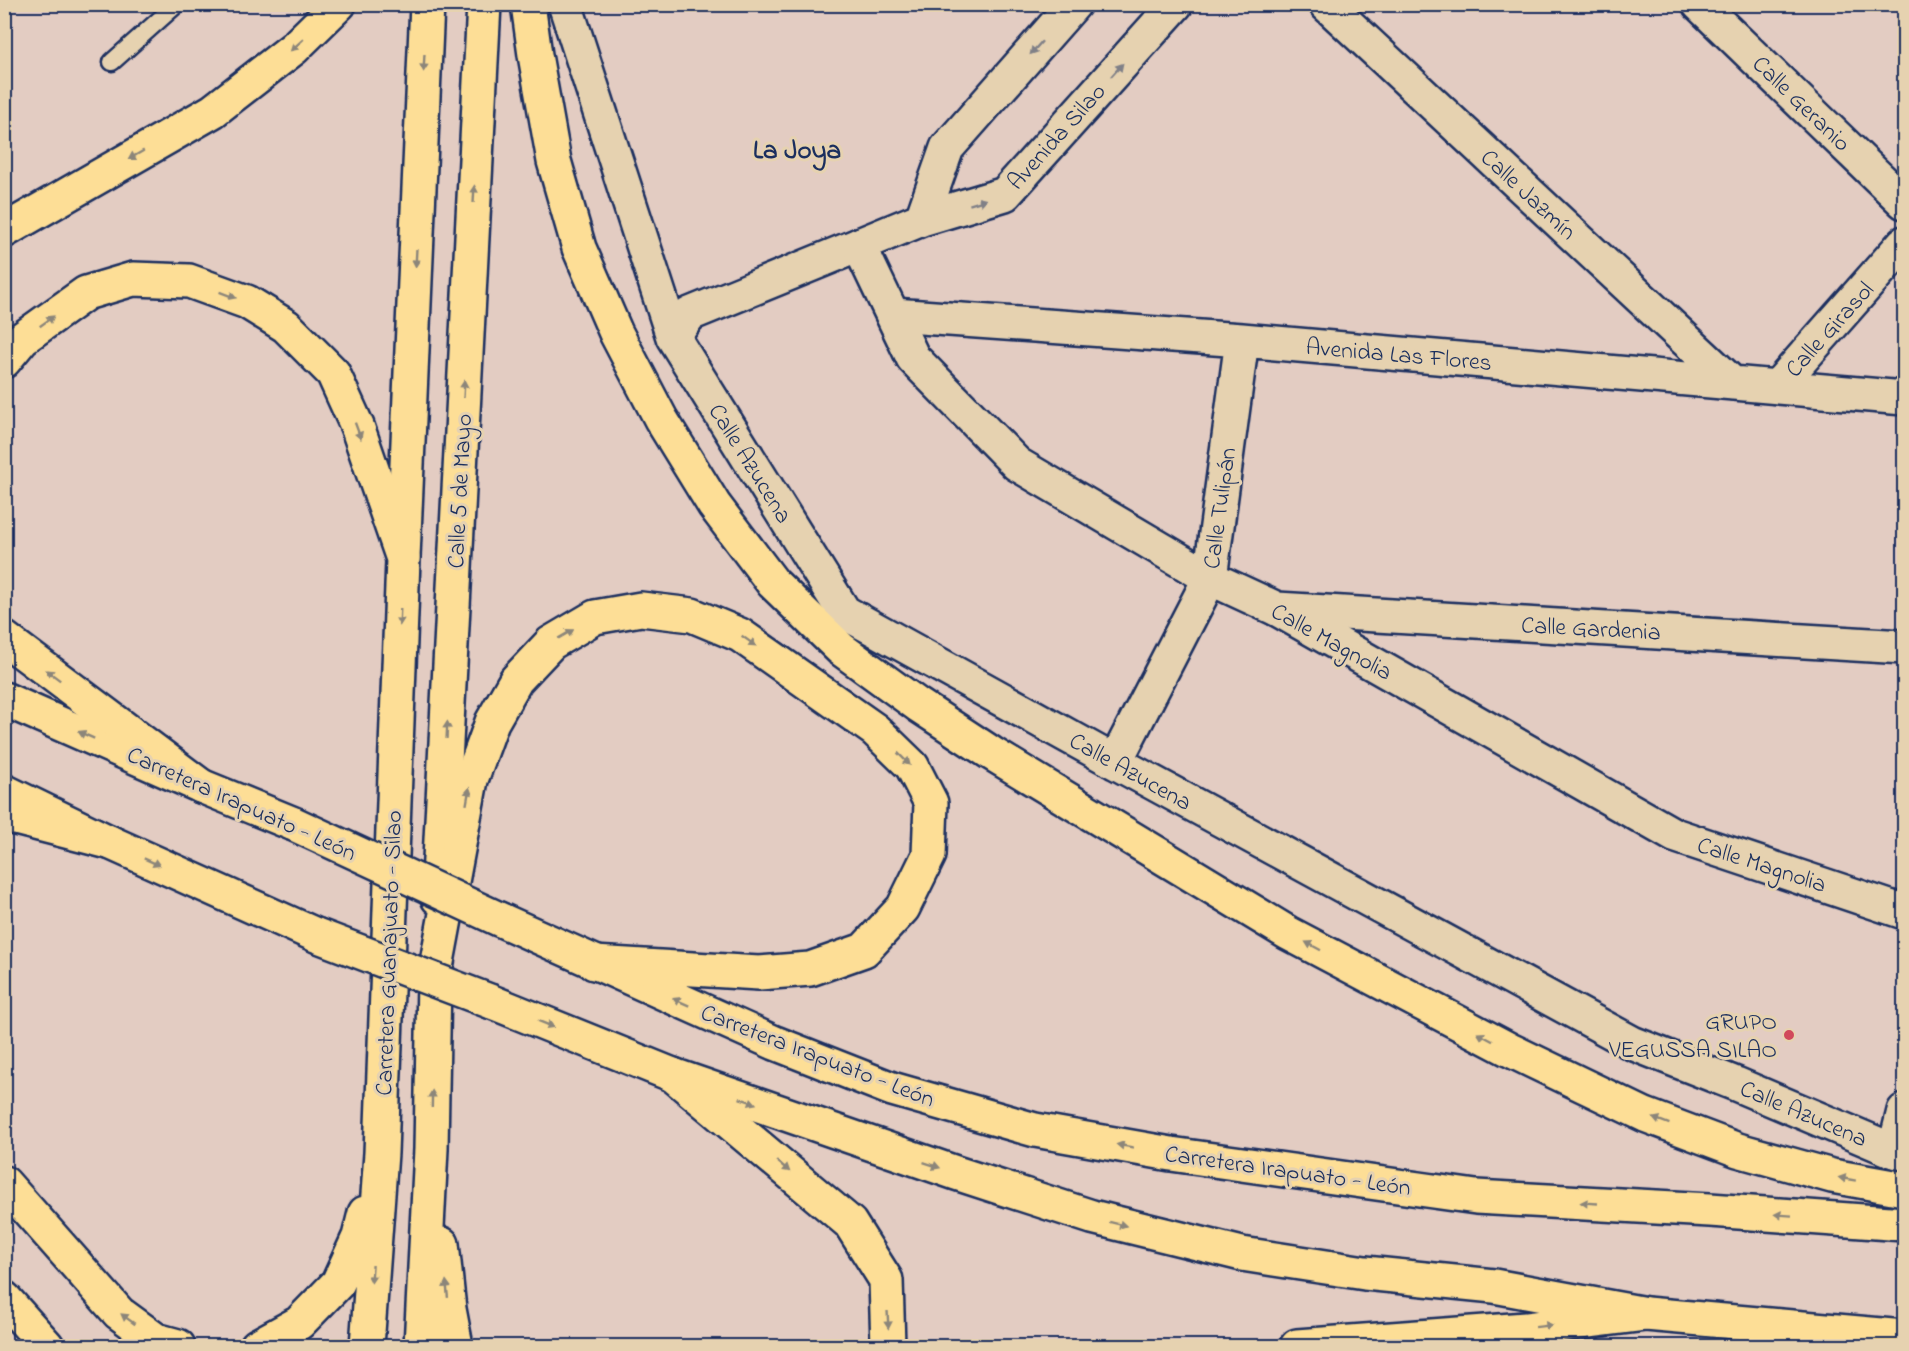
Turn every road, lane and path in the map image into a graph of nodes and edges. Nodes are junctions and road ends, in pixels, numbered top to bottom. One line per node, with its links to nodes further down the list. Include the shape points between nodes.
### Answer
1 (177, 4): 11 (lane)
2 (339, 4): 14 (main road, one-way to 14, via 294,48 213,111)
3 (427, 4): 24 (main road, one-way to 24)
4 (484, 4): 37 (main road, Calle 5 de Mayo, one-way to 4)
5 (528, 4): 44 (main road, one-way to 5, via 1832,1176 1738,1150 1645,1116 1510,1050 1288,933 991,753 841,649 773,583 714,505 661,419 616,333 579,248 554,161)
6 (565, 4): 18 (street, Calle Azucena)
7 (1074, 4): 13 (street, one-way to 13, via 947,148)
8 (1176, 4): 13 (street, Avenida Silao, one-way to 8, via 1005,194)
9 (1326, 4): 21 (street, Calle Jazmín)
10 (1699, 4): 12 (street, Calle Geranio)
11 (112, 62)
12 (1905, 202)
13 (922, 219): 16 (street, Avenida Silao)
14 (4, 231)
15 (1905, 243): 22 (street, Calle Girasol)
16 (859, 245): 17 (street, Calle Magnolia); 18 (street, via 690,314)
17 (893, 315): 19 (street, Avenida Las Flores); 25 (street, Calle Magnolia, via 913,358 1017,464)
18 (673, 337): 30 (street, Calle Azucena, via 844,612)
19 (1242, 340): 21 (street, Avenida Las Flores); 25 (street, Calle Tulipán)
20 (4, 361): 24 (main road, one-way to 24, via 23,338 86,294 133,279 189,281 248,302 286,326 333,373 357,426)
21 (1732, 382): 22 (street, Avenida Las Flores)
22 (1777, 387): 23 (street, Avenida Las Flores)
23 (1905, 398)
24 (403, 559): 42 (main road, Carretera Guanajuato - Silao, one-way to 42)
25 (1210, 578): 26 (street, Calle Magnolia); 30 (street, Calle Tulipán)
26 (1276, 609): 28 (street, Calle Gardenia); 35 (street, Calle Magnolia, via 1674,835)
27 (4, 638): 31 (main road, one-way to 27)
28 (1905, 647)
29 (4, 699): 31 (main road, Carretera Irapuato - León, one-way to 29)
30 (1115, 762): 41 (street, Calle Azucena, via 1632,1043)
31 (201, 786): 36 (main road, Carretera Irapuato - León, bridge, via 294,824)
32 (4, 791): 34 (main road)
33 (4, 815): 34 (main road)
34 (109, 842): 38 (main road, one-way to 38, bridge, via 316,935)
35 (1905, 912)
36 (594, 963): 37 (main road, one-way to 36, via 471,780 492,722 516,680 551,643 595,617 641,609 692,615 740,635 875,730 912,766 931,803 929,855 903,908 864,950 810,969 759,973); 45 (main road, Carretera Irapuato - León, one-way to 36, via 1476,1197 1171,1154 1035,1130 892,1089 775,1043)
37 (434, 978): 40 (main road, Carretera Guanajuato - Silao, one-way to 37)
38 (674, 1075): 47 (main road, one-way to 47, via 1081,1214 1196,1243 1309,1265 1494,1286); 56 (main road, one-way to 56, via 850,1223 886,1280)
39 (1905, 1111): 41 (street)
40 (431, 1149): 54 (main road, Carretera Guanajuato - Silao); 55 (main road, one-way to 40)
41 (1900, 1152)
42 (381, 1153): 48 (main road, via 359,1237 338,1283); 53 (main road, Carretera Guanajuato - Silao, one-way to 53)
43 (4, 1183): 51 (main road, one-way to 43, via 156,1340 119,1313)
44 (1905, 1189)
45 (1905, 1224)
46 (4, 1298): 50 (main road)
47 (1646, 1314): 49 (main road); 57 (main road, one-way to 47, via 1526,1329)
48 (299, 1335): 52 (main road)
49 (1905, 1337)
50 (47, 1347)
51 (178, 1347)
52 (257, 1347)
53 (367, 1347)
54 (421, 1347)
55 (456, 1347)
56 (888, 1347)
57 (1298, 1347)

